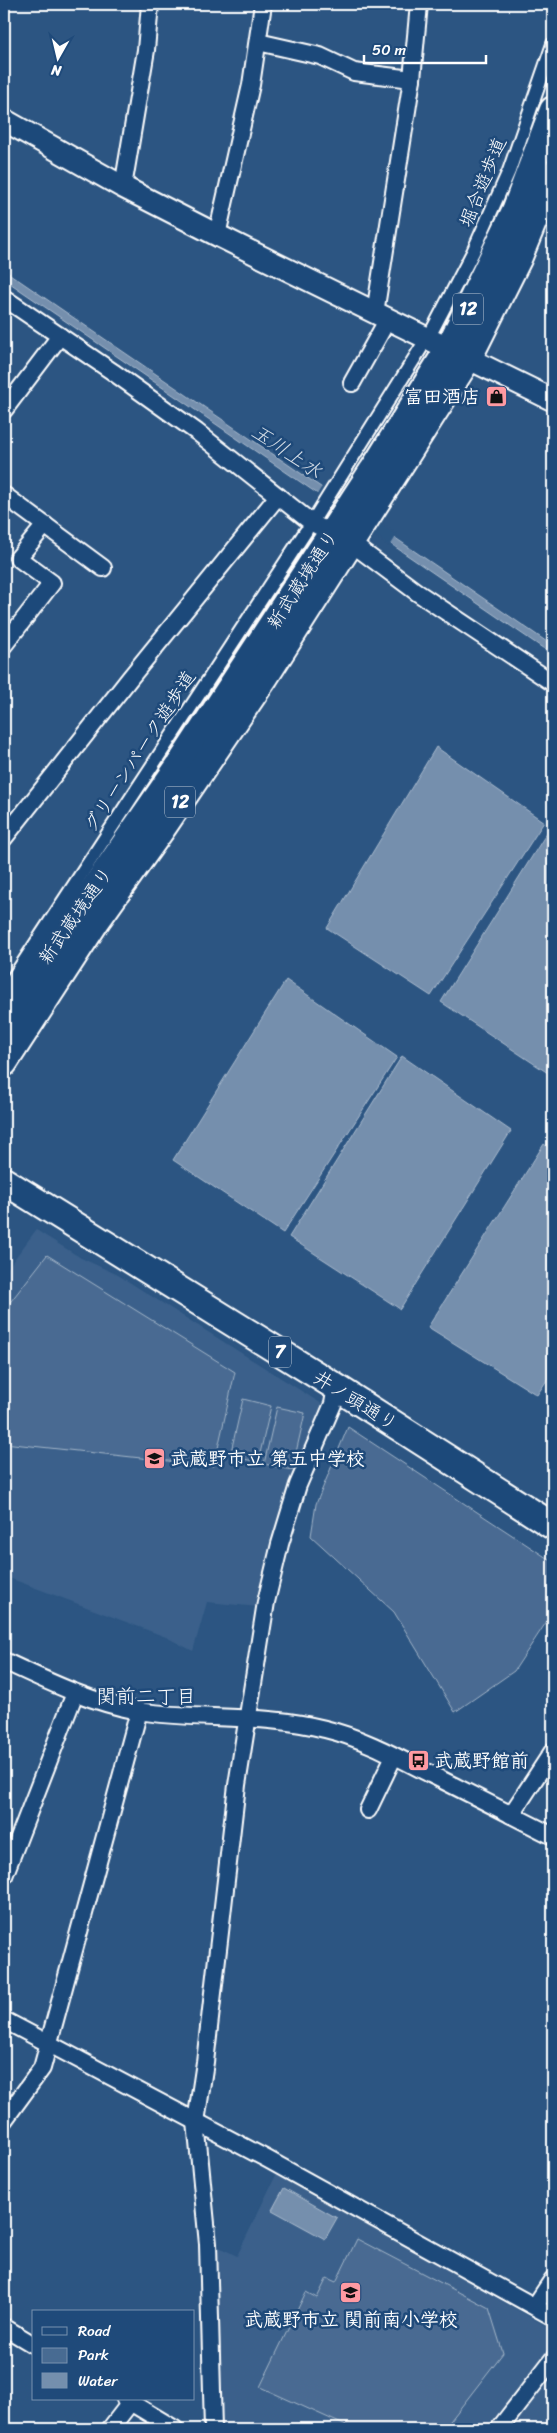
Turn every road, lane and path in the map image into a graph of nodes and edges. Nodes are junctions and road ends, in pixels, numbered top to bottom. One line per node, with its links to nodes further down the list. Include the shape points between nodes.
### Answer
1 (150, 4): 10 (street, via 146,50)
2 (264, 4): 4 (street)
3 (419, 4): 6 (street)
4 (258, 42): 6 (street, via 320,56 354,72); 11 (street)
5 (553, 44): 15 (street, 堀合遊歩道, via 509,171 473,252)
6 (412, 79): 13 (street)
7 (553, 110): 15 (main road, 新武蔵境通り / 12, via 515,211)
8 (4, 120): 10 (street)
9 (553, 174): 15 (main road, 新武蔵境通り / 12, via 518,259)
10 (123, 187): 11 (street)
11 (217, 235): 13 (street)
12 (4, 298): 14 (street)
13 (381, 316): 15 (street); 17 (street)
14 (60, 336): 19 (street); 22 (street, via 189,427)
15 (450, 345): 18 (street); 20 (main road, 新武蔵境通り / 12)
16 (421, 348): 20 (street)
17 (352, 384)
18 (553, 400)
19 (4, 410)
20 (357, 494): 24 (main road, 新武蔵境通り / 12)
21 (4, 495): 23 (street)
22 (278, 496): 24 (street, via 312,523); 28 (street)
23 (44, 525): 25 (street); 26 (street, via 18,558 52,583)
24 (332, 532): 27 (street); 29 (street, グリーンパーク遊歩道); 30 (main road, 新武蔵境通り / 12, via 180,766); 31 (main road, 新武蔵境通り / 12, via 265,677 97,920)
25 (103, 568)
26 (5, 642)
27 (553, 683)
28 (4, 838)
29 (4, 992)
30 (4, 1022)
31 (4, 1063)
32 (4, 1181): 33 (main road, 井ノ頭通り / 7)
33 (336, 1387): 34 (main road, 井ノ頭通り / 7); 38 (street, via 333,1404 298,1485 280,1544 266,1602)
34 (553, 1526)
35 (4, 1661): 36 (street)
36 (75, 1693): 37 (street); 44 (street)
37 (140, 1711): 38 (street); 46 (street)
38 (248, 1718): 40 (street, via 291,1721 327,1729 372,1744); 48 (street)
39 (553, 1751): 42 (street)
40 (394, 1756): 41 (street); 42 (street)
41 (368, 1810)
42 (511, 1815): 43 (street)
43 (553, 1836)
44 (4, 1876)
45 (4, 2020): 46 (street)
46 (49, 2044): 47 (street, via 42,2068); 48 (street)
47 (4, 2120)
48 (196, 2122): 50 (street); 58 (street, via 208,2244)
49 (553, 2279): 50 (street)
50 (534, 2306): 51 (street)
51 (553, 2317)
52 (4, 2327): 53 (street)
53 (32, 2344)
54 (553, 2359): 59 (street)
55 (127, 2401): 56 (street); 57 (street)
56 (110, 2429)
57 (175, 2429)
58 (212, 2429)
59 (499, 2429)

